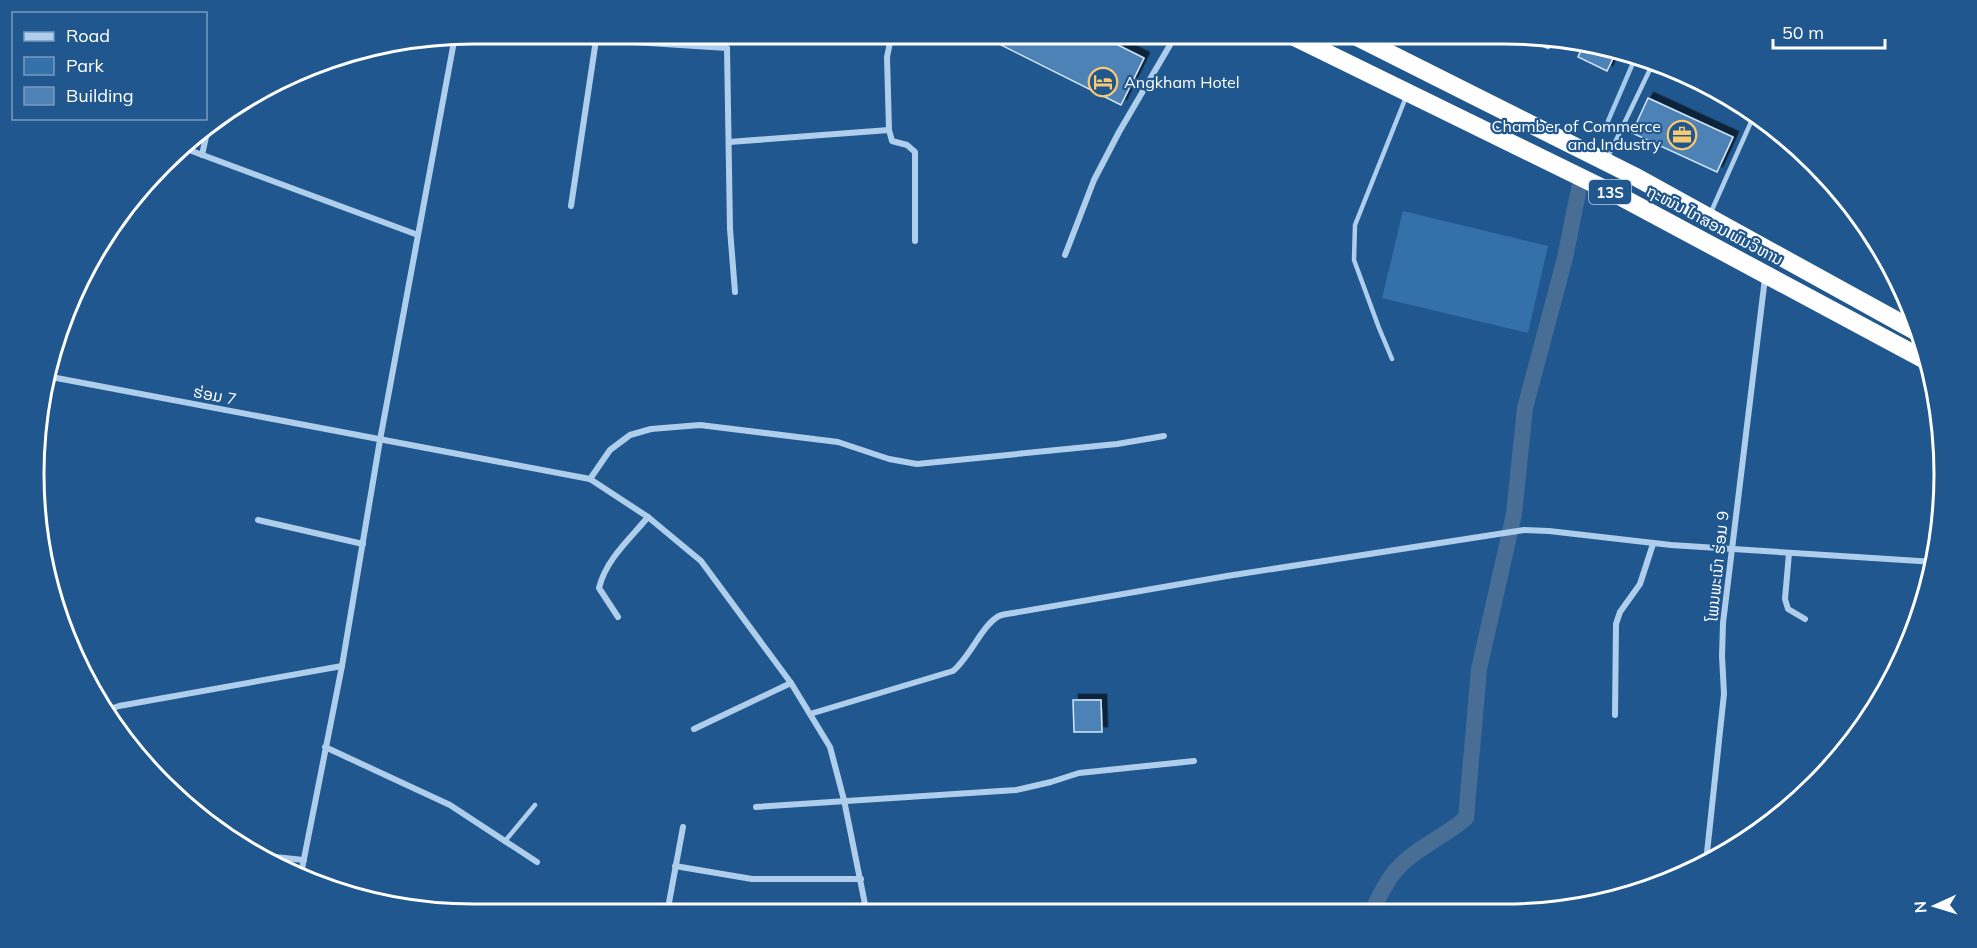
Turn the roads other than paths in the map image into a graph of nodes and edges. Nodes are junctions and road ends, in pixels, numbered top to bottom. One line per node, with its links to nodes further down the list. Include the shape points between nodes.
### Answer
1 (454, 44): 21 (street)
2 (595, 44): 19 (street)
3 (662, 44): 15 (street, via 727,48)
4 (890, 44): 13 (street)
5 (1170, 44): 23 (street, via 1099,171)
6 (1308, 44): 11 (highway, ຖະໜົນ ໄກສອນ ພົມວິຫານ / 13S)
7 (1388, 44): 18 (highway, ຖະໜົນ ໄກສອນ ພົມວິຫານ / 13S)
8 (1545, 45): 9 (lane)
9 (1548, 47)
10 (1650, 69): 18 (lane)
11 (1407, 93): 24 (highway, ຖະໜົນ ໄກສອນ ພົມວິຫານ / 13S, via 1623,198); 28 (lane, via 1355,225 1354,260)
12 (1751, 122): 20 (lane)
13 (889, 130): 15 (street); 22 (street, via 892,141 915,152)
14 (205, 137): 17 (street)
15 (729, 142): 25 (street)
16 (190, 150): 17 (street)
17 (202, 155): 21 (street)
18 (1605, 162): 20 (highway, ຖະໜົນ ໄກສອນ ພົມວິຫານ / 13S)
19 (572, 206)
20 (1709, 217): 26 (highway, ຖະໜົນ ໄກສອນ ພົມວິຫານ / 13S)
21 (418, 235): 31 (street)
22 (915, 241)
23 (1065, 255)
24 (1766, 274): 27 (highway, ຖະໜົນ ໄກສອນ ພົມວິຫານ / 13S); 37 (street, ໂພນພະເນົາ ຮ່ອມ 9)
25 (735, 292)
26 (1908, 327)
27 (1917, 355)
28 (1392, 359)
29 (55, 378): 31 (street, ຮ່ອມ 7)
30 (1164, 436): 32 (street, via 917,464 838,442 700,425 630,435 610,450)
31 (380, 440): 32 (street, ຮ່ອມ 7); 35 (street)
32 (590, 479): 33 (street)
33 (648, 517): 40 (street, via 608,564 602,577 599,588); 43 (street, via 701,561)
34 (258, 520): 35 (street)
35 (363, 544): 42 (street)
36 (1653, 544): 37 (street); 45 (street, via 1524,530 1013,613 999,616 990,624 953,671); 46 (street, via 1640,584 1616,624)
37 (1732, 549): 38 (street); 55 (street, ໂພນພະເນົາ ຮ່ອມ 9, via 1723,623 1724,694)
38 (1789, 553): 39 (street); 41 (street, via 1785,599 1788,609)
39 (1924, 561)
40 (618, 617)
41 (1805, 620)
42 (342, 666): 44 (street); 48 (street)
43 (791, 683): 45 (street); 47 (street)
44 (113, 708)
45 (810, 714): 50 (street, via 830,747)
46 (1615, 716)
47 (694, 729)
48 (325, 747): 54 (street, via 450,805); 57 (street)
49 (1194, 761): 50 (street, via 1079,772 1016,790)
50 (844, 800): 52 (street); 61 (street)
51 (536, 805): 54 (lane)
52 (756, 807)
53 (683, 827): 59 (street)
54 (505, 841): 58 (street)
55 (1707, 853)
56 (279, 857): 57 (street)
57 (304, 860): 60 (street)
58 (537, 862)
59 (675, 866): 61 (street, via 752,879); 62 (street)
60 (302, 869)
61 (861, 879): 63 (street)
62 (669, 904)
63 (865, 904)

